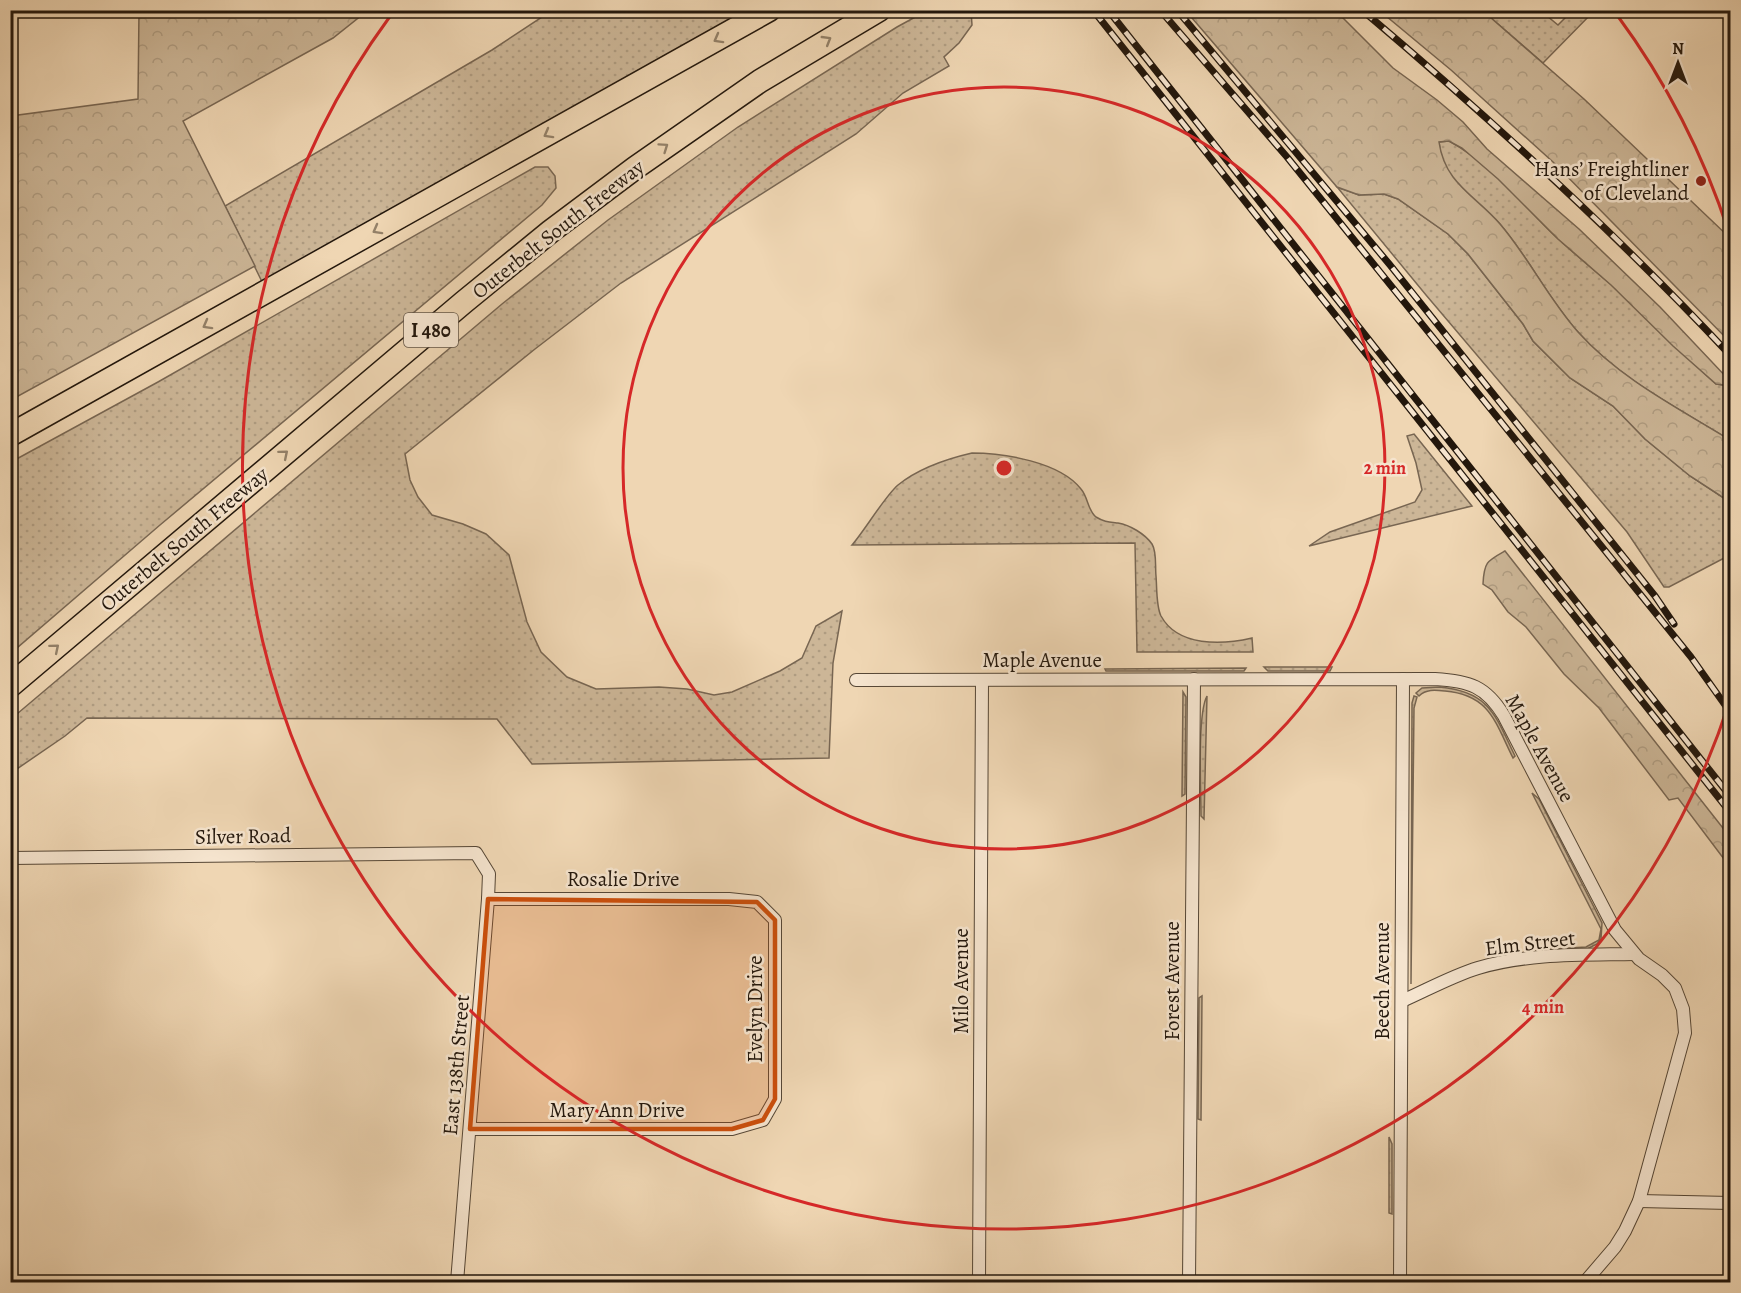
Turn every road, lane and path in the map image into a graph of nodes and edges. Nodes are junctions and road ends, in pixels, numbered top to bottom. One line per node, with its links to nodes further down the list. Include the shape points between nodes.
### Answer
1 (769, 10): 3 (highway, one-way to 3)
2 (879, 10): 8 (highway, Outerbelt South Freeway / I 480, one-way to 2, via 551,231 751,88)
3 (10, 435)
4 (1194, 679): 5 (street, Maple Avenue); 7 (street, Maple Avenue); 21 (street, Forest Avenue)
5 (1403, 679): 13 (street, Maple Avenue, via 1457,681 1477,687 1493,699 1609,918); 14 (street, Beech Avenue)
6 (856, 680): 7 (street, Maple Avenue)
7 (982, 680): 20 (street, Milo Avenue)
8 (10, 686)
9 (476, 853): 10 (street, Silver Road); 11 (street, East 138th Street, via 489,874)
10 (10, 858)
11 (488, 899): 12 (street, Rosalie Drive); 16 (street, East 138th Street)
12 (757, 902): 15 (street, Evelyn Drive, via 775,920 775,1099)
13 (1634, 954): 14 (street, Elm Street, via 1501,962 1464,973); 17 (street, Maple Avenue, via 1675,988 1683,1009 1685,1031)
14 (1402, 1001): 22 (street, Beech Avenue)
15 (763, 1120): 16 (street, Mary Ann Drive, via 732,1130)
16 (470, 1130): 19 (street, East 138th Street)
17 (1639, 1201): 18 (street); 23 (street, Maple Avenue, via 1615,1247)
18 (1731, 1203)
19 (457, 1282)
20 (979, 1282)
21 (1189, 1282)
22 (1400, 1282)
23 (1585, 1282)

